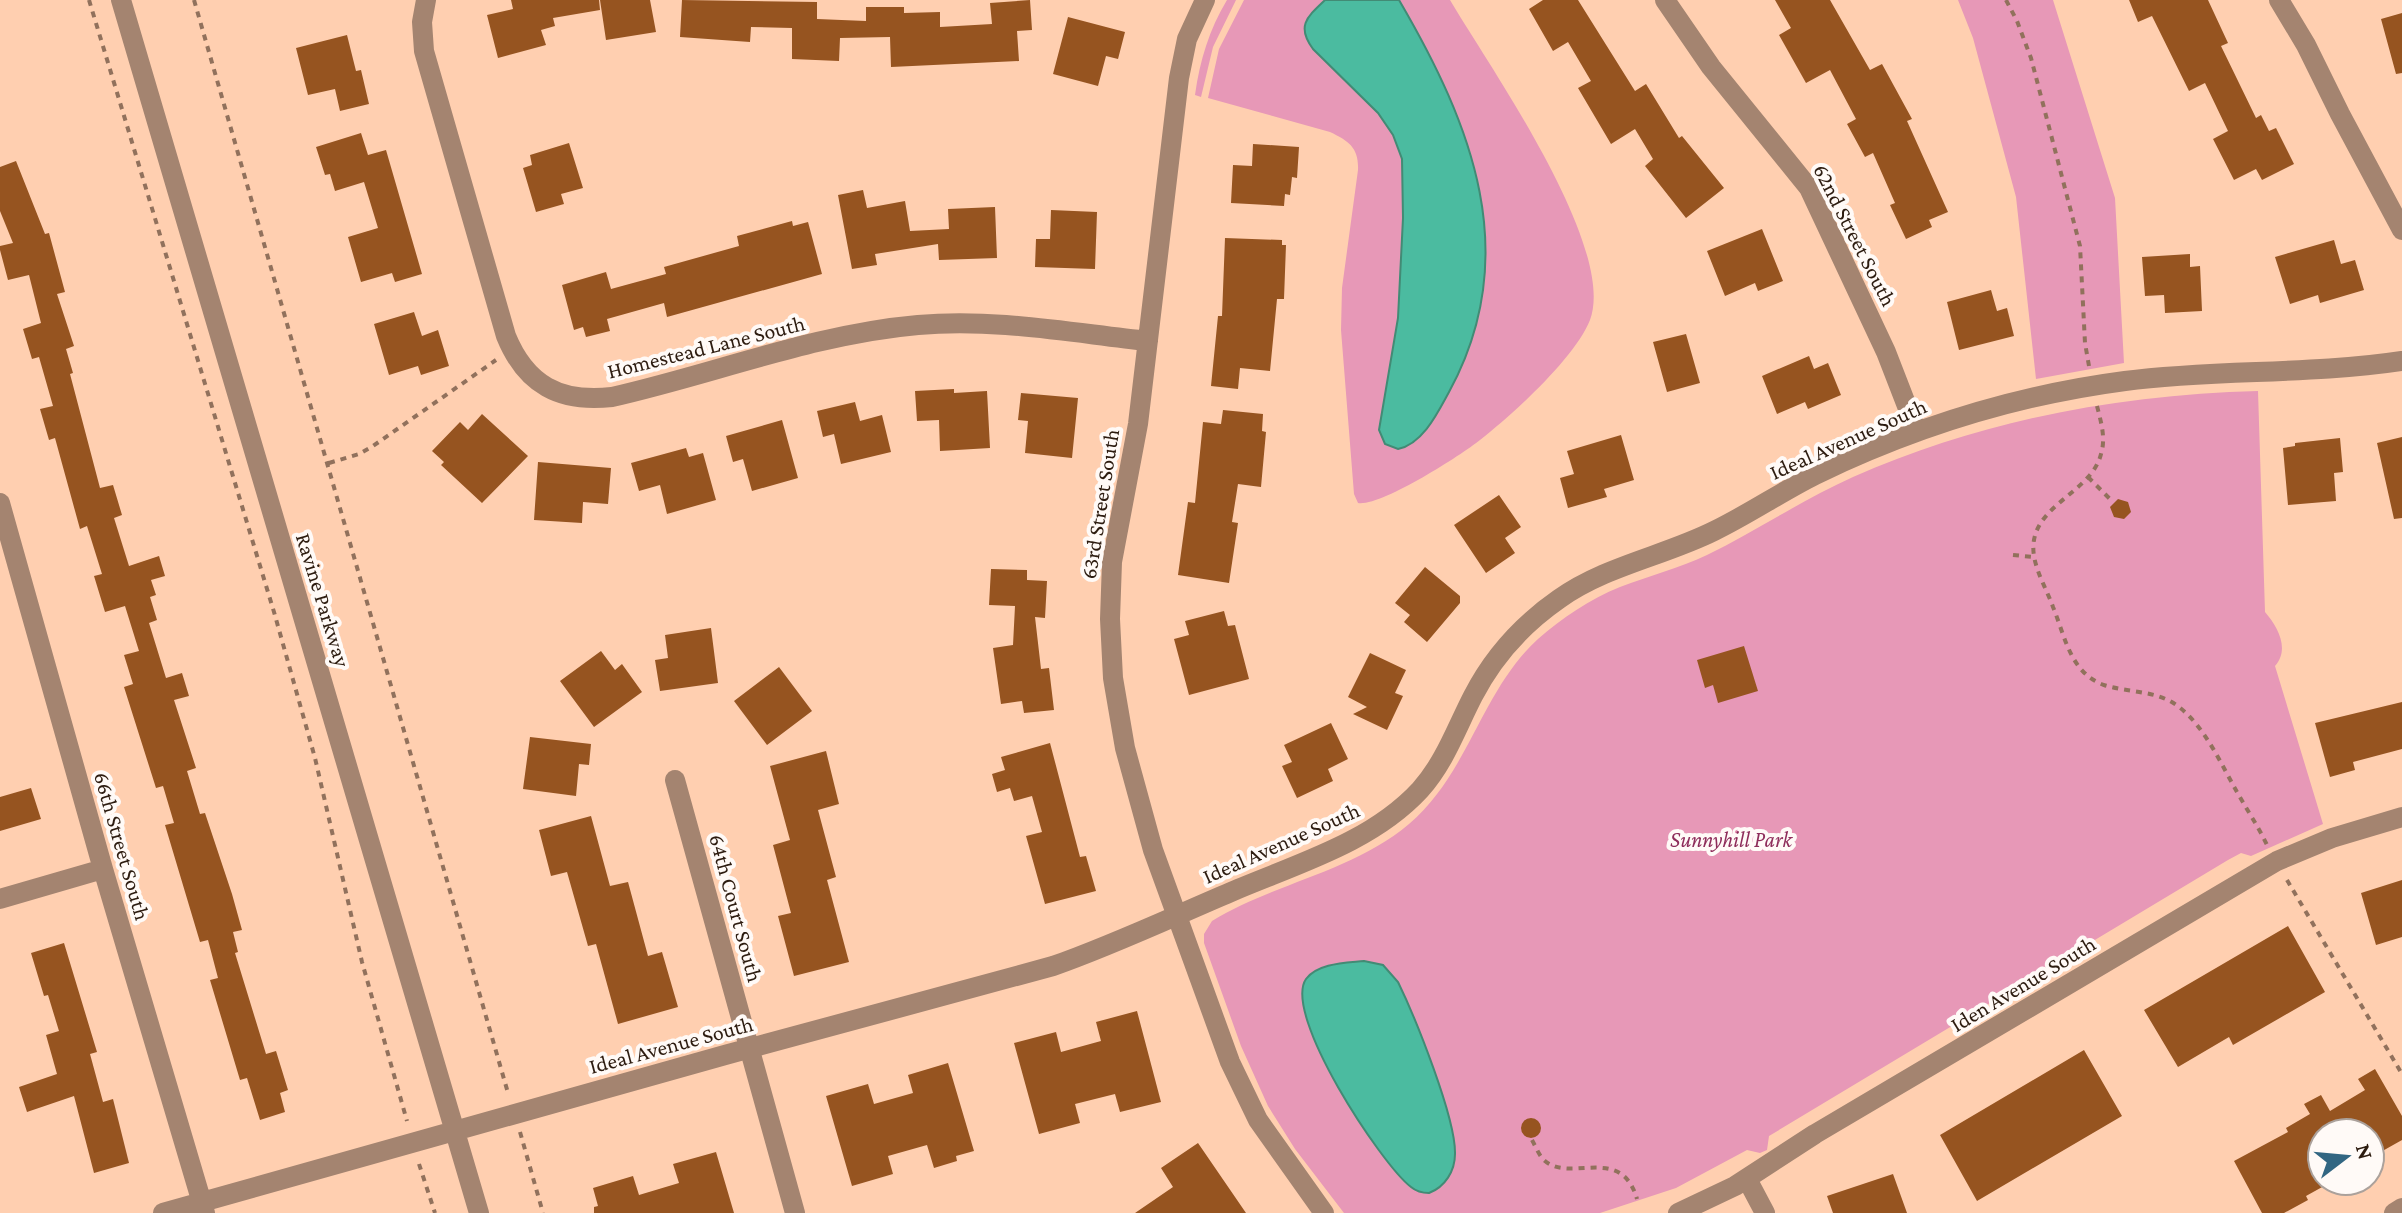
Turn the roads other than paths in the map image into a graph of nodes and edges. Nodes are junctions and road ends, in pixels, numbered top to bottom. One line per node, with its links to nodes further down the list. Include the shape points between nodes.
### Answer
1 (121, 0): 17 (street, Ravine Parkway)
2 (426, 0): 7 (street, Homestead Lane South, via 424,51 512,349 540,384 567,396 595,399 834,338 939,324 996,324)
3 (1665, 0): 9 (street, 62nd Street South, via 1711,67 1809,188 1886,352)
4 (2279, 0): 6 (street)
5 (1202, 1): 7 (street, 63rd Street South, via 1179,78)
6 (2402, 230)
7 (1148, 341): 15 (street, 63rd Street South, via 1112,562 1111,654 1125,748)
8 (2402, 361): 9 (street, Ideal Avenue South, via 2106,384)
9 (1917, 432): 15 (street, Ideal Avenue South, via 1815,475 1687,544 1570,591 1501,652 1439,765 1399,810 1352,840)
10 (0, 503): 13 (street, 66th Street South)
11 (675, 780): 16 (street, 64th Court South)
12 (2402, 817): 18 (street, Iden Avenue South, via 2314,844 2266,867)
13 (103, 869): 14 (street); 19 (street, 66th Street South)
14 (0, 899)
15 (1176, 915): 16 (street, Ideal Avenue South, via 1053,966); 24 (street, 63rd Street South, via 1246,1099)
16 (749, 1048): 17 (street, Ideal Avenue South); 23 (street, 64th Court South)
17 (454, 1131): 19 (street, Ideal Avenue South); 22 (street, Ravine Parkway)
18 (1747, 1179): 25 (street, Iden Avenue South); 26 (street)
19 (204, 1207): 21 (street, Ideal Avenue South)
20 (2402, 1208): 27 (street)
21 (163, 1213)
22 (479, 1213)
23 (795, 1213)
24 (1324, 1213)
25 (1678, 1213)
26 (1765, 1213)
27 (2394, 1213)

